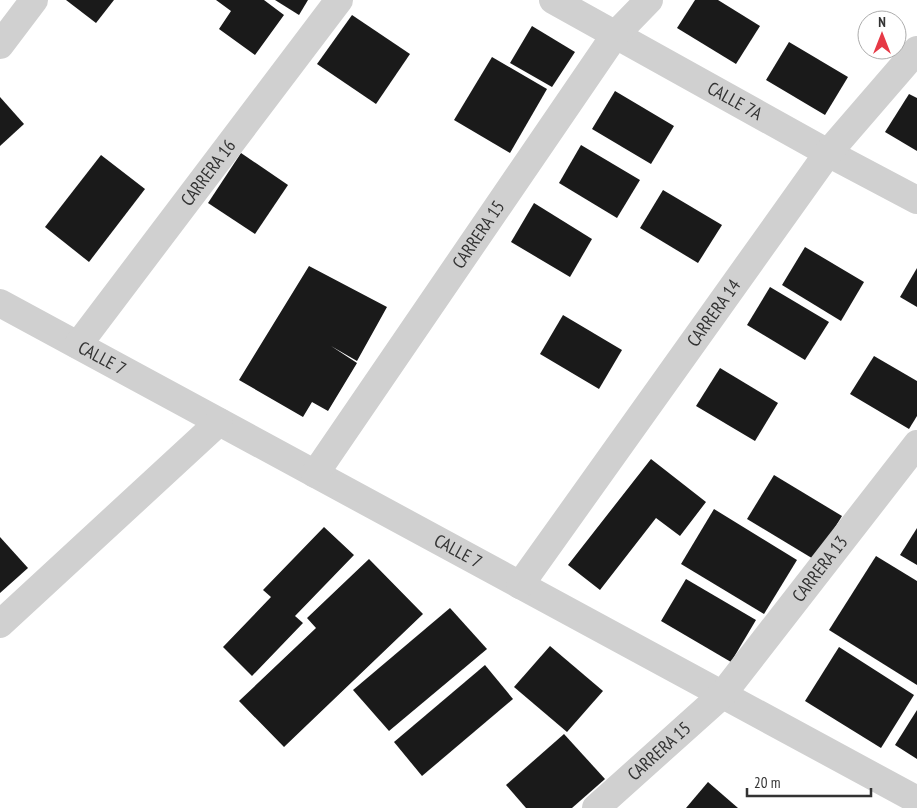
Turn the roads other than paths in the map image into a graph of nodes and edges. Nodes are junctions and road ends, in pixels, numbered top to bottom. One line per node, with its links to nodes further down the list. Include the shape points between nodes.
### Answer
1 (34, 0): 6 (street)
2 (339, 0): 11 (street, CARRERA 16)
3 (553, 0): 5 (street, CALLE 7A)
4 (648, 0): 5 (street, CARRERA 15)
5 (615, 35): 8 (street, CALLE 7A); 14 (street, CARRERA 15)
6 (0, 45)
7 (917, 50): 8 (street, CARRERA 14)
8 (828, 153): 9 (street, CALLE 7A); 15 (street, CARRERA 14)
9 (917, 200)
10 (0, 304): 11 (street, CALLE 7)
11 (78, 345): 12 (street, CALLE 7)
12 (219, 422): 14 (street, CALLE 7); 16 (street)
13 (917, 444): 17 (street, CARRERA 13)
14 (315, 474): 15 (street, CALLE 7)
15 (520, 585): 17 (street, CALLE 7)
16 (0, 624)
17 (722, 695): 18 (street, CALLE 7); 19 (street, CARRERA 15)
18 (917, 800)
19 (596, 808)

